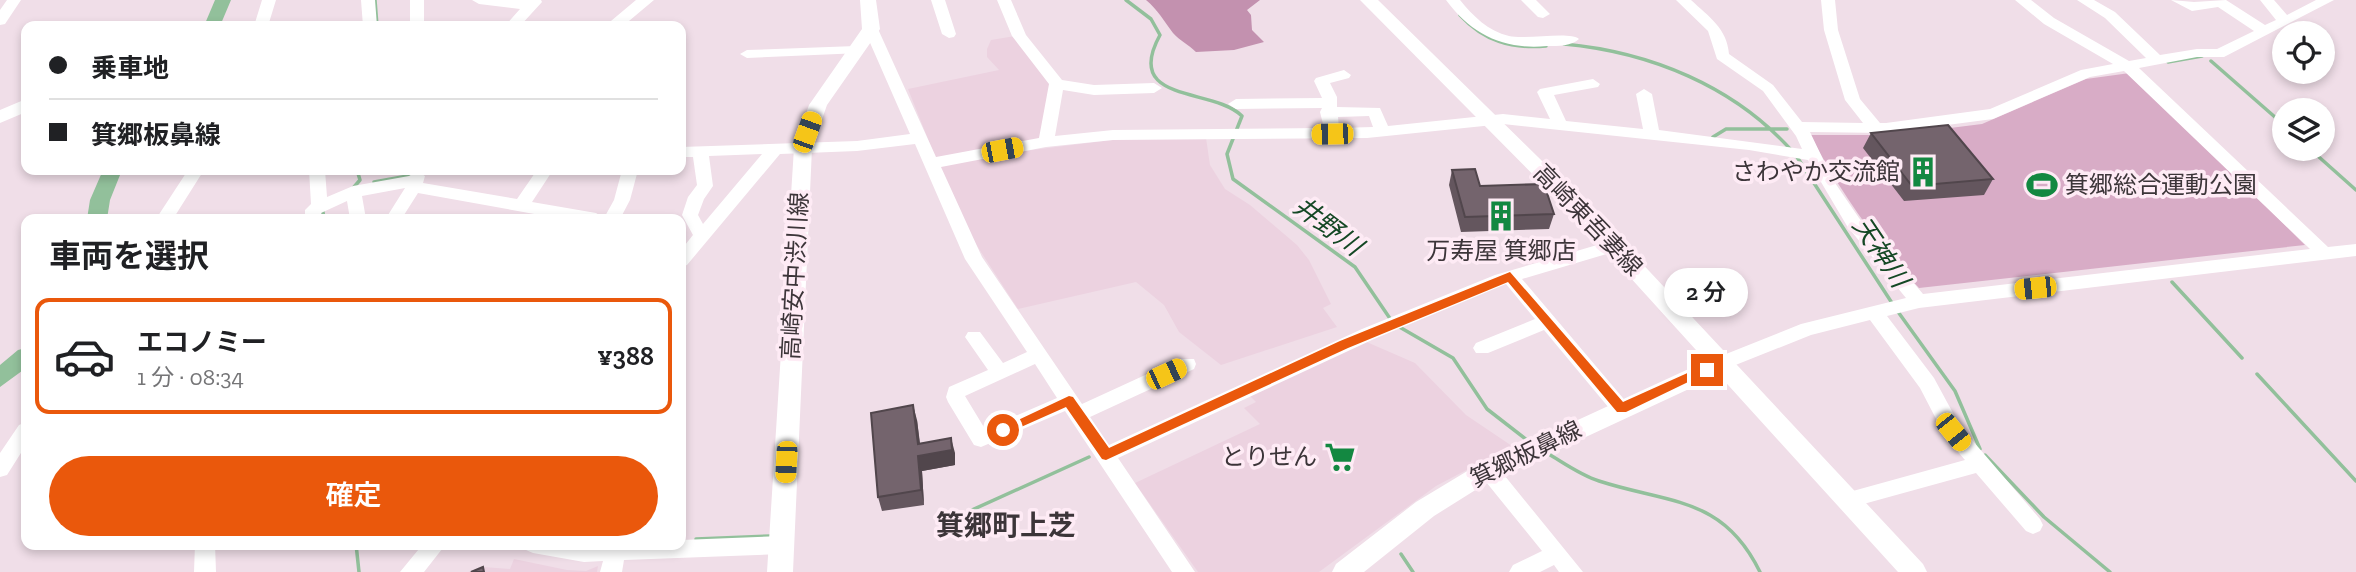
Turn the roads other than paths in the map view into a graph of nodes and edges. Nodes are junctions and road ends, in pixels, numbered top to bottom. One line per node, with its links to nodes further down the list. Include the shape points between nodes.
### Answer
1 (14, 0): 23 (street)
2 (269, 0): 24 (street)
3 (368, 0): 25 (street)
4 (417, 0): 5 (street); 26 (street)
5 (429, 0)
6 (479, 0): 21 (street)
7 (646, 0): 28 (main road)
8 (868, 0): 32 (main road)
9 (938, 0): 34 (street)
10 (1004, 0): 41 (street, via 1019,36)
11 (1368, 0): 49 (main road, 高崎東吾妻線)
12 (1454, 0): 35 (street, via 1472,22 1506,42)
13 (1529, 0): 22 (street)
14 (1683, 0): 51 (street, via 1714,26 1723,43 1722,56 1768,88)
15 (1828, 0): 52 (street, via 1831,30 1853,100)
16 (2022, 0): 39 (street, via 2049,21)
17 (2084, 0): 38 (street, via 2110,15)
18 (2178, 0): 33 (street, via 2192,7 2220,2)
19 (2267, 0): 29 (street)
20 (2327, 0): 30 (street)
21 (534, 3): 27 (street)
22 (1543, 14)
23 (0, 21)
24 (263, 21)
25 (370, 21)
26 (417, 21)
27 (517, 21)
28 (619, 21)
29 (2284, 21)
30 (2287, 21)
31 (2272, 28): 33 (street)
32 (871, 29): 36 (main road, 高崎安中渋川線); 56 (street)
33 (2264, 31): 38 (street, via 2219,54)
34 (949, 34)
35 (1572, 39)
36 (856, 50): 37 (street); 58 (main road, 高崎安中渋川線, via 818,105)
37 (747, 54)
38 (2157, 60): 39 (street)
39 (2128, 66): 52 (street, via 2085,73 1993,114); 81 (street)
40 (1345, 75): 47 (street, via 1321,81)
41 (1057, 84): 43 (street, via 1094,90); 57 (street)
42 (1593, 84): 50 (street, via 1545,92)
43 (1154, 88)
44 (1644, 93): 55 (street)
45 (1236, 104): 47 (street)
46 (21, 107): 48 (main road)
47 (1329, 107): 53 (street, via 1375,111); 54 (street)
48 (0, 117)
49 (1489, 120): 50 (street); 53 (street); 78 (main road, 高崎東吾妻線)
50 (1560, 124): 55 (street)
51 (1798, 127): 52 (street); 62 (street)
52 (1876, 128)
53 (1383, 132): 54 (street)
54 (1332, 134): 57 (street, via 1122,134)
55 (1652, 135): 62 (street)
56 (922, 138): 58 (street); 63 (street)
57 (1046, 142): 63 (street)
58 (803, 148): 59 (street); 101 (main road, 高崎安中渋川線)
59 (775, 150): 61 (street); 77 (street)
60 (686, 152): 61 (street)
61 (701, 152): 77 (street, via 705,186 690,215)
62 (1808, 155): 83 (street)
63 (932, 163): 88 (street, via 974,259)
64 (193, 175): 72 (street)
65 (317, 175): 71 (street)
66 (542, 175): 70 (street)
67 (629, 175): 76 (street)
68 (416, 179): 69 (street); 70 (street); 74 (street)
69 (353, 192): 71 (street); 73 (street)
70 (524, 211): 75 (street)
71 (316, 213)
72 (167, 214)
73 (357, 214)
74 (397, 214)
75 (551, 214)
76 (615, 214)
77 (702, 236): 80 (street)
78 (1614, 246): 82 (street); 89 (main road, 高崎東吾妻線)
79 (2356, 250): 81 (street)
80 (686, 251)
81 (2325, 254): 83 (street)
82 (1510, 276): 85 (street); 95 (street, via 1393,324)
83 (1915, 302): 84 (street)
84 (1876, 311): 89 (street, via 1807,330); 96 (street)
85 (1547, 321): 87 (street); 93 (street)
86 (974, 337): 91 (street)
87 (1482, 348)
88 (1038, 355): 91 (street); 92 (street)
89 (1723, 363): 93 (main road, 箕郷板鼻線); 99 (main road, 高崎東吾妻線)
90 (1187, 364): 92 (street)
91 (1000, 372): 92 (street, via 956,392 981,439)
92 (1073, 407): 95 (street)
93 (1621, 409): 98 (main road, 箕郷板鼻線)
94 (21, 438): 97 (street)
95 (1106, 455): 110 (street)
96 (1978, 464): 99 (street); 100 (street)
97 (0, 469)
98 (1489, 471): 105 (street); 111 (main road, 箕郷板鼻線, via 1425,509)
99 (1849, 500): 114 (main road, 高崎東吾妻線)
100 (2034, 525)
101 (782, 545): 106 (street); 109 (main road, 高崎安中渋川線)
102 (205, 550): 107 (street)
103 (431, 550): 108 (street)
104 (567, 550): 106 (street)
105 (1556, 553): 112 (street); 113 (street)
106 (613, 562)
107 (205, 572)
108 (411, 572)
109 (780, 572)
110 (1184, 572)
111 (1345, 572)
112 (1520, 572)
113 (1572, 572)
114 (1914, 572)

